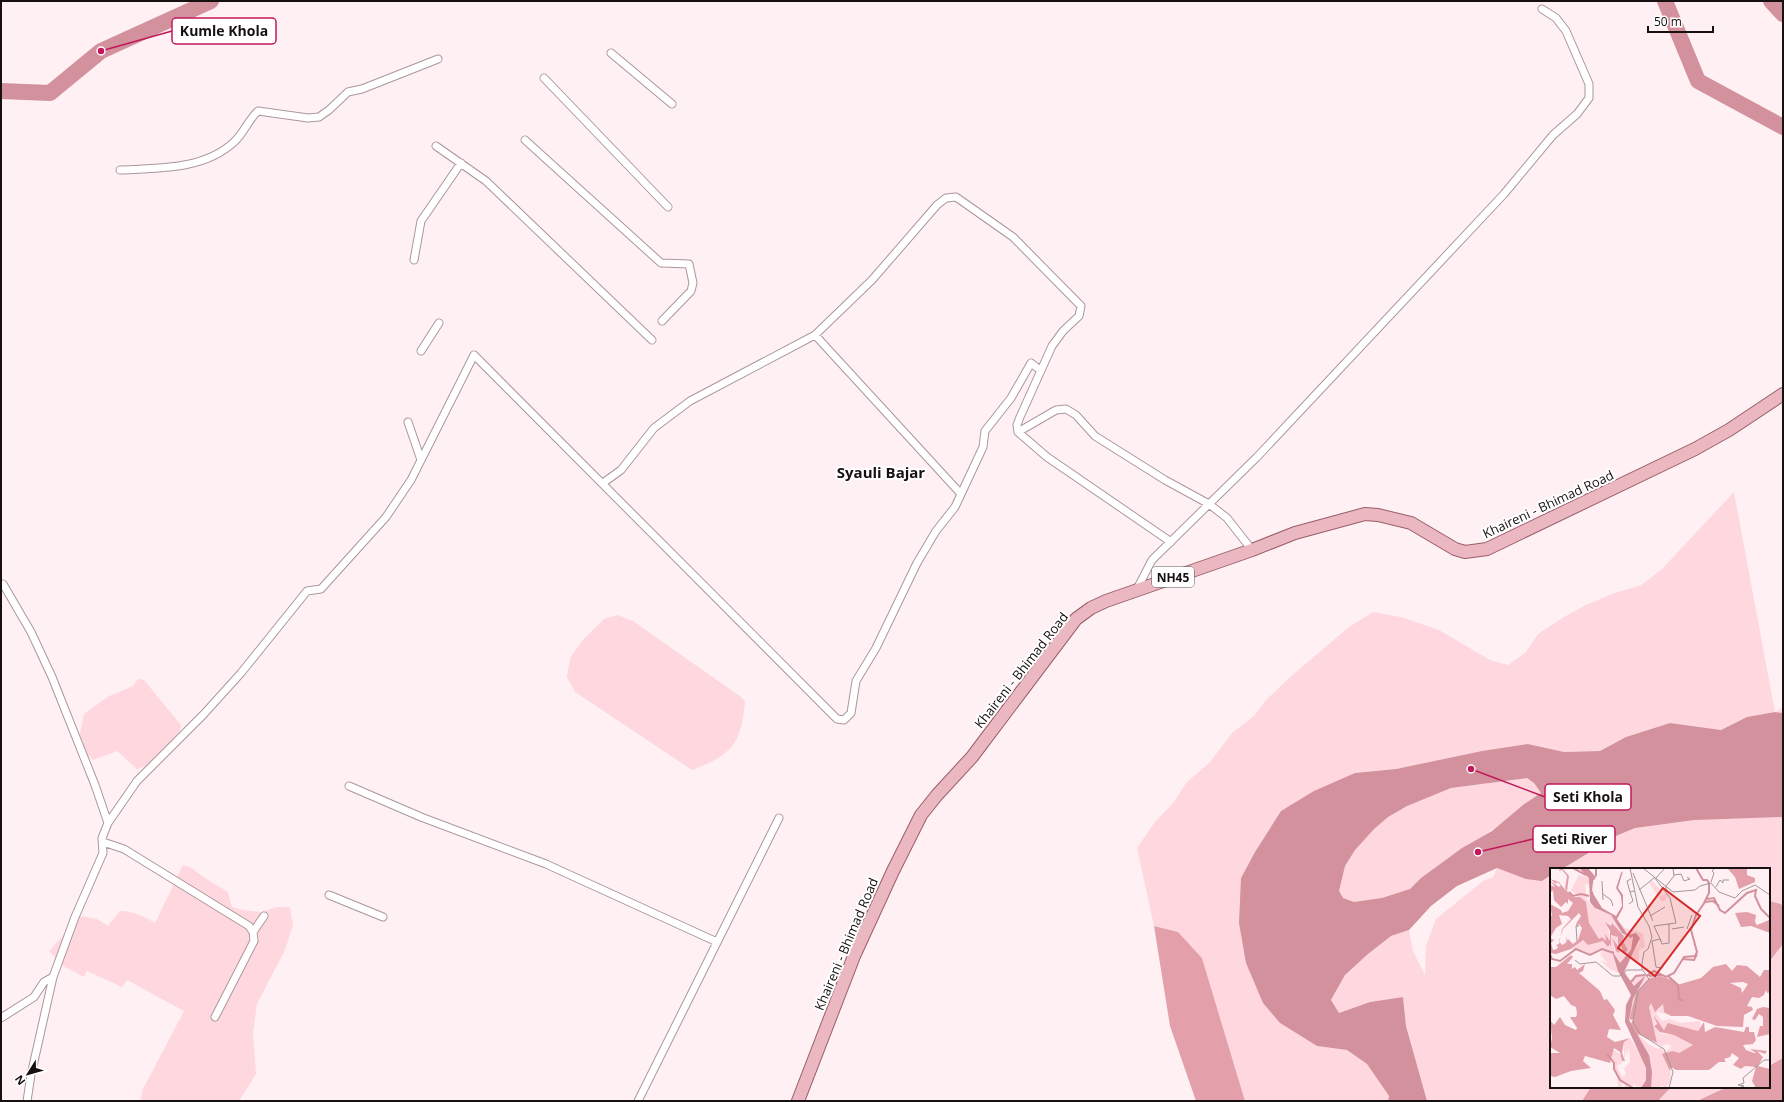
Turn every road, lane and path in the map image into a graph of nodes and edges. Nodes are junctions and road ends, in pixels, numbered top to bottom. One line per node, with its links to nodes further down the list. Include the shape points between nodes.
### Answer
1 (1542, 9): 24 (street, via 1556,18 1566,31 1589,84 1589,98 1504,194 1257,457)
2 (612, 53): 5 (street)
3 (438, 59): 9 (street, via 362,89 348,92 319,117 308,118 258,111 234,142 206,160 181,165)
4 (544, 78): 10 (street)
5 (672, 104)
6 (525, 140): 12 (street, via 661,264 690,264 693,283 691,291)
7 (436, 146): 8 (street)
8 (461, 163): 11 (street, via 421,221); 15 (street, via 486,181)
9 (120, 170)
10 (668, 207)
11 (414, 260)
12 (662, 321)
13 (439, 323): 16 (street)
14 (815, 335): 17 (street, via 872,280 937,205 946,198 956,198 1013,237 1081,306 1079,316 1052,346); 22 (street, via 690,401 654,428 621,470); 23 (street)
15 (652, 340)
16 (421, 351)
17 (1040, 370): 20 (street, via 1018,425); 23 (street, via 1031,363 1010,398 985,431 983,447)
18 (1783, 394): 26 (main road, Khaireni - Bhimad Road / NH45, via 1695,449 1487,549 1466,552 1455,549 1411,523 1365,514 1295,533)
19 (408, 422): 21 (street)
20 (1018, 432): 24 (street, via 1056,410 1066,409 1076,415 1095,436); 25 (street, via 1046,457)
21 (421, 460): 22 (street, via 474,355); 31 (street, via 386,517 321,589 307,591 241,673 137,781)
22 (603, 483): 23 (street, via 837,719 844,720 851,713 856,681 876,648 917,563)
23 (961, 494)
24 (1209, 504): 25 (street); 26 (street, via 1227,518)
25 (1171, 542): 28 (street, via 1152,560)
26 (1252, 550): 28 (main road, Khaireni - Bhimad Road / NH45)
27 (3, 584): 31 (street, via 31,632 52,677)
28 (1137, 589): 43 (main road, Khaireni - Bhimad Road / NH45, via 1100,603 1076,620 972,757 937,794 921,816 854,956)
29 (349, 786): 37 (street, via 421,817 546,864)
30 (779, 818): 37 (street)
31 (108, 824): 32 (street, via 102,838)
32 (103, 842): 36 (street, via 124,849 249,926); 38 (street, via 103,853 75,917)
33 (329, 895): 35 (street)
34 (264, 916): 36 (street)
35 (383, 917)
36 (253, 932): 39 (street, via 254,941)
37 (717, 942): 42 (street)
38 (53, 977): 40 (street, via 44,982 34,997); 41 (street)
39 (215, 1017)
40 (1, 1018)
41 (27, 1101)
42 (638, 1101)
43 (798, 1101)

